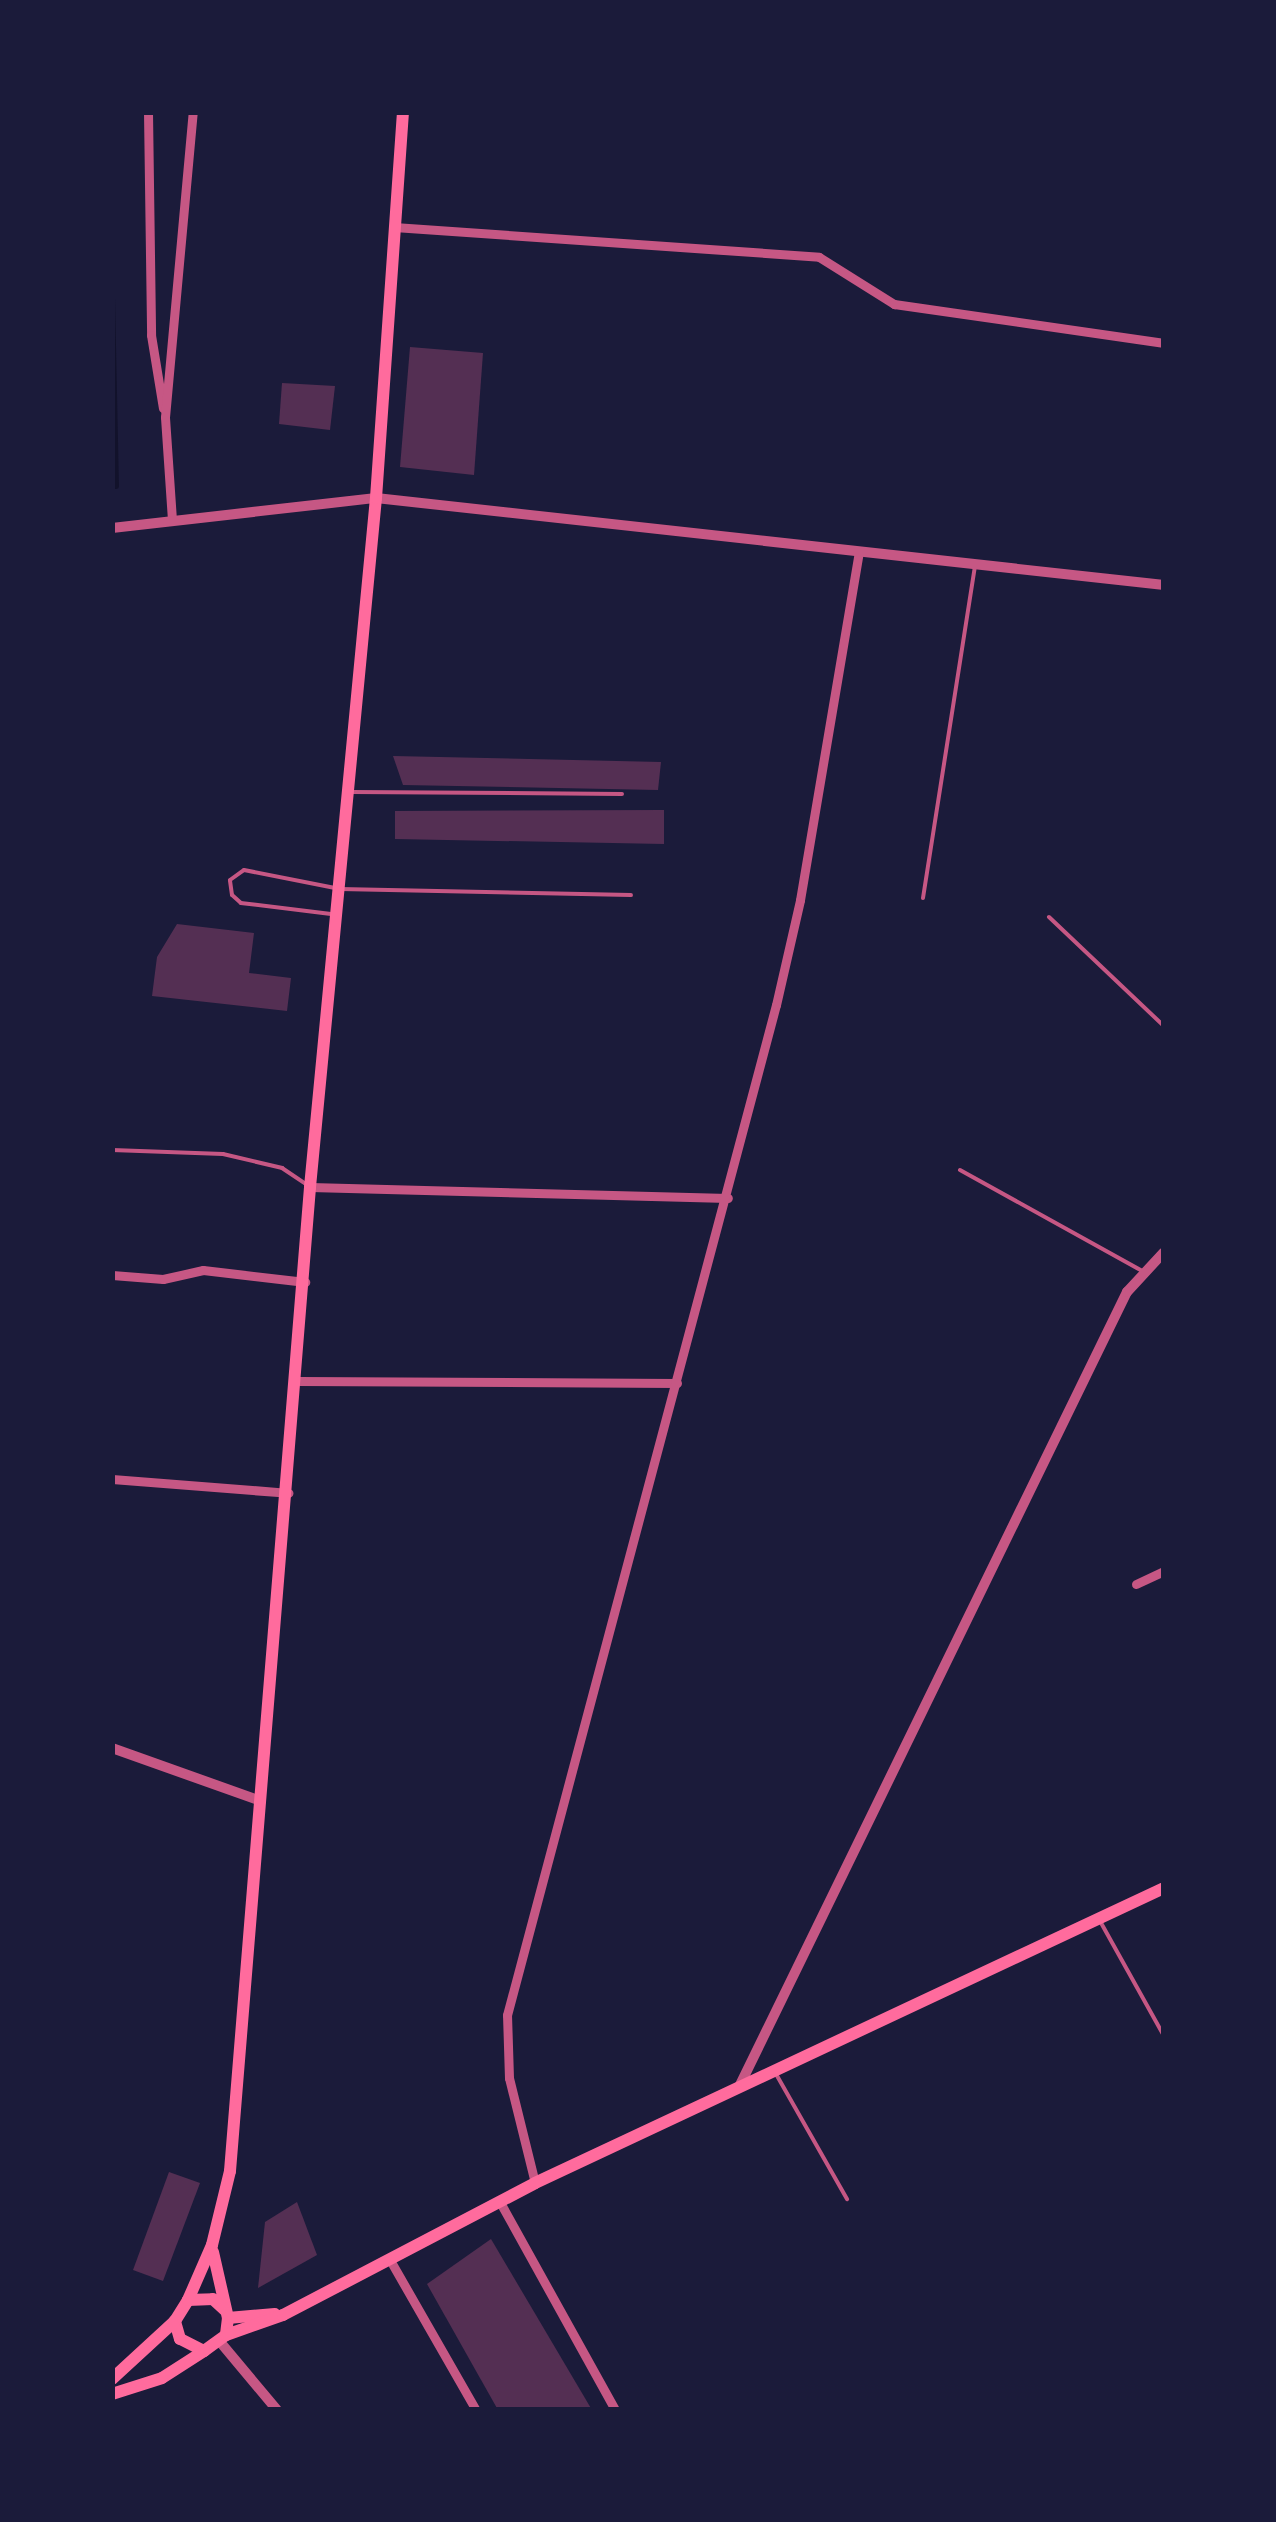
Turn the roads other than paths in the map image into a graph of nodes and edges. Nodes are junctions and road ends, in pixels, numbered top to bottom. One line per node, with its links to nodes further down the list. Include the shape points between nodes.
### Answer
1 (148, 112): 6 (street, via 151,335)
2 (193, 112): 6 (street)
3 (404, 112): 4 (main road)
4 (394, 227): 5 (street, via 819,257 894,304); 7 (main road)
5 (1164, 343)
6 (165, 417): 8 (street)
7 (376, 498): 8 (street); 10 (street); 13 (main road)
8 (172, 520): 9 (street)
9 (112, 528)
10 (859, 552): 11 (street); 24 (street, via 800,900)
11 (975, 565): 12 (street); 17 (lane)
12 (1164, 585)
13 (346, 792): 14 (lane); 15 (main road)
14 (622, 794)
15 (340, 889): 16 (lane); 18 (main road); 18 (lane, via 244,870 230,880 232,896 241,903)
16 (630, 894)
17 (923, 898)
18 (336, 915): 23 (main road)
19 (1048, 917): 20 (lane)
20 (1164, 1026)
21 (112, 1150): 23 (lane, via 223,1154 282,1168)
22 (960, 1170): 26 (lane)
23 (310, 1186): 24 (street); 28 (main road)
24 (728, 1198): 30 (street)
25 (1164, 1252): 26 (street)
26 (1142, 1271): 41 (street)
27 (112, 1274): 28 (street, via 162,1279 203,1270)
28 (305, 1282): 29 (main road)
29 (298, 1381): 30 (street); 32 (main road)
30 (678, 1383): 42 (street, via 508,2016 509,2078)
31 (112, 1479): 32 (street)
32 (288, 1493): 36 (main road)
33 (1164, 1570): 34 (street)
34 (1136, 1584)
35 (112, 1748): 36 (street)
36 (261, 1801): 45 (main road, via 230,2170)
37 (1164, 1888): 38 (main road)
38 (1100, 1922): 39 (lane); 40 (main road)
39 (1164, 2036)
40 (776, 2074): 41 (main road); 43 (lane)
41 (736, 2094): 42 (main road)
42 (535, 2182): 44 (main road)
43 (847, 2199)
44 (501, 2204): 46 (main road); 57 (street)
45 (212, 2245): 47 (main road); 48 (main road)
46 (390, 2260): 49 (main road); 56 (street)
47 (188, 2300): 48 (main road, via 213,2299); 50 (main road)
48 (226, 2314): 49 (main road); 51 (main road)
49 (283, 2315): 51 (main road)
50 (175, 2322): 52 (main road, via 180,2340); 53 (main road)
51 (223, 2339): 52 (main road); 55 (street)
52 (204, 2350): 54 (main road, via 162,2378)
53 (112, 2379)
54 (112, 2394)
55 (277, 2410)
56 (476, 2410)
57 (615, 2410)

